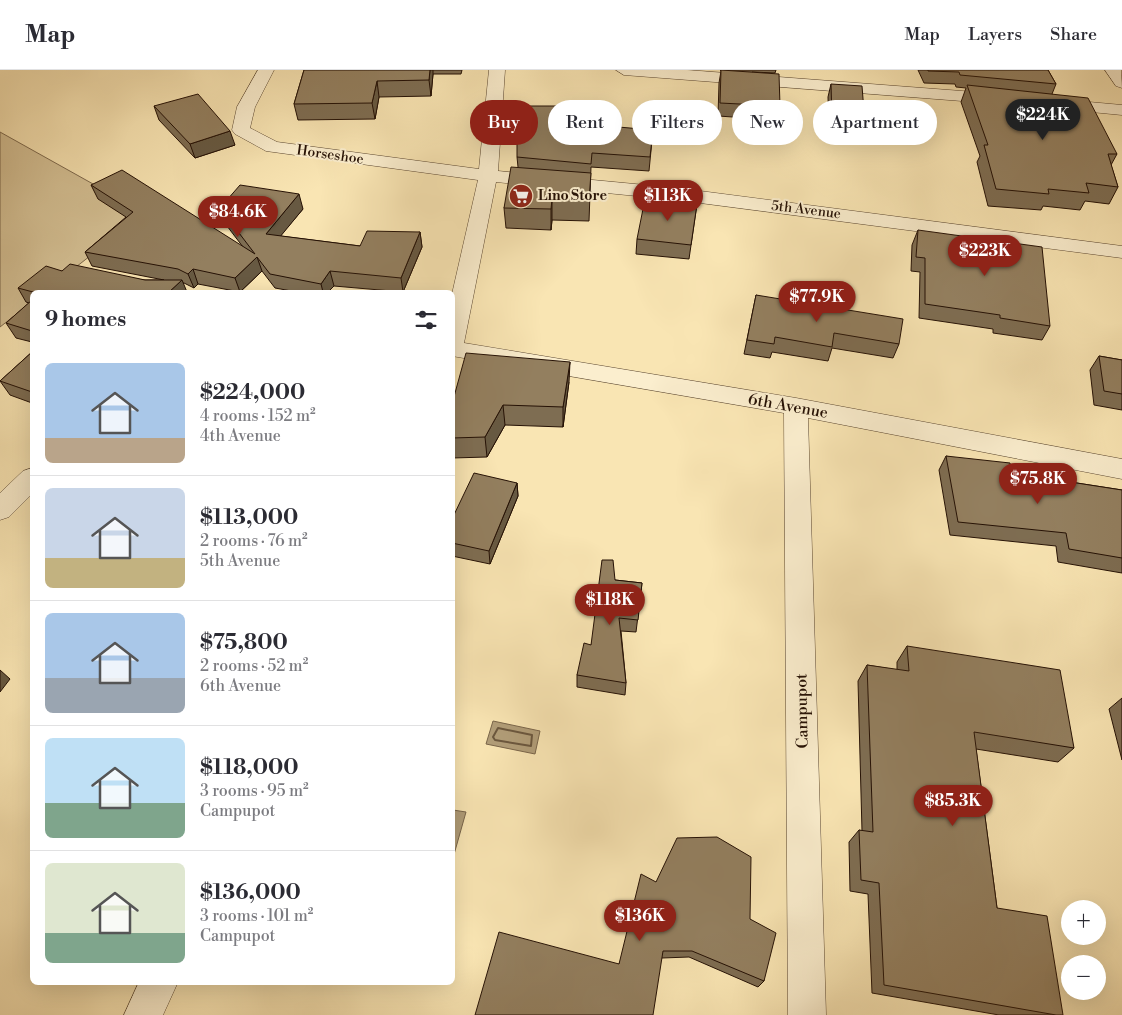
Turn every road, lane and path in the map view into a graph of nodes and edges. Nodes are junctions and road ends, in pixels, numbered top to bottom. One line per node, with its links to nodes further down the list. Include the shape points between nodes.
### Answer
1 (266, 70): 10 (street, Horseshoe, via 246,108 241,130 272,147)
2 (498, 70): 10 (street)
3 (624, 70): 5 (street)
4 (1112, 70): 6 (street)
5 (712, 73): 7 (street, via 897,83)
6 (1122, 83)
7 (1016, 100)
8 (1035, 102): 9 (street)
9 (1122, 110)
10 (488, 176): 11 (street, 5th Avenue, via 686,195); 12 (street)
11 (1122, 252)
12 (455, 334)
13 (455, 349): 14 (street, 6th Avenue)
14 (796, 408): 15 (street, 6th Avenue); 20 (street, Campupot)
15 (1122, 469)
16 (30, 480): 17 (street)
17 (0, 510)
18 (158, 985): 19 (street)
19 (143, 1015)
20 (807, 1015)

